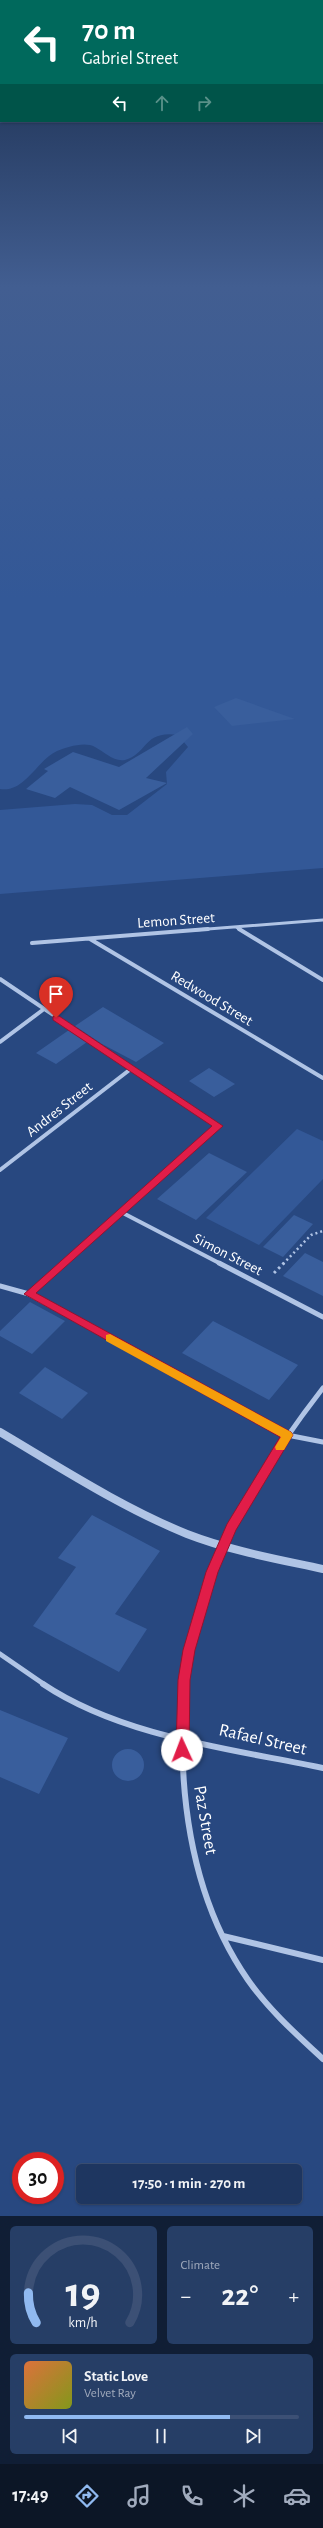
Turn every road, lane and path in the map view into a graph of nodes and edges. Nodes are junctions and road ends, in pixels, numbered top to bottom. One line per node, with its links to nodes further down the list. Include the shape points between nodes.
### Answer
1 (323, 920): 2 (street, Lemon Street)
2 (236, 927): 3 (street, Lemon Street); 6 (street)
3 (90, 939): 4 (street, Lemon Street); 10 (street, Redwood Street)
4 (32, 944)
5 (0, 979): 7 (street)
6 (323, 980)
7 (44, 1009): 8 (street); 9 (street)
8 (0, 1042)
9 (132, 1068): 11 (street, Andres Street); 12 (street, via 218,1126)
10 (323, 1078)
11 (0, 1170)
12 (121, 1212): 16 (street); 17 (street, Simon Street)
13 (323, 1231): 14 (path, via 311,1235)
14 (274, 1272)
15 (0, 1286): 16 (street)
16 (29, 1294): 20 (street)
17 (323, 1317)
18 (323, 1388): 20 (street, Paz Street)
19 (0, 1432): 22 (street, via 139,1512)
20 (287, 1435): 21 (street); 22 (street, Paz Street)
21 (323, 1442)
22 (223, 1546): 23 (street); 25 (street, Paz Street, via 212,1572 189,1650 184,1680)
23 (323, 1569)
24 (0, 1654): 25 (street, Rafael Street, via 65,1698 98,1714)
25 (181, 1736): 26 (street, Rafael Street); 27 (street, Paz Street, via 185,1793 192,1840 204,1887)
26 (323, 1768)
27 (223, 1936): 28 (street); 29 (street, Paz Street, via 248,1979 284,2023)
28 (323, 1960)
29 (323, 2059)

